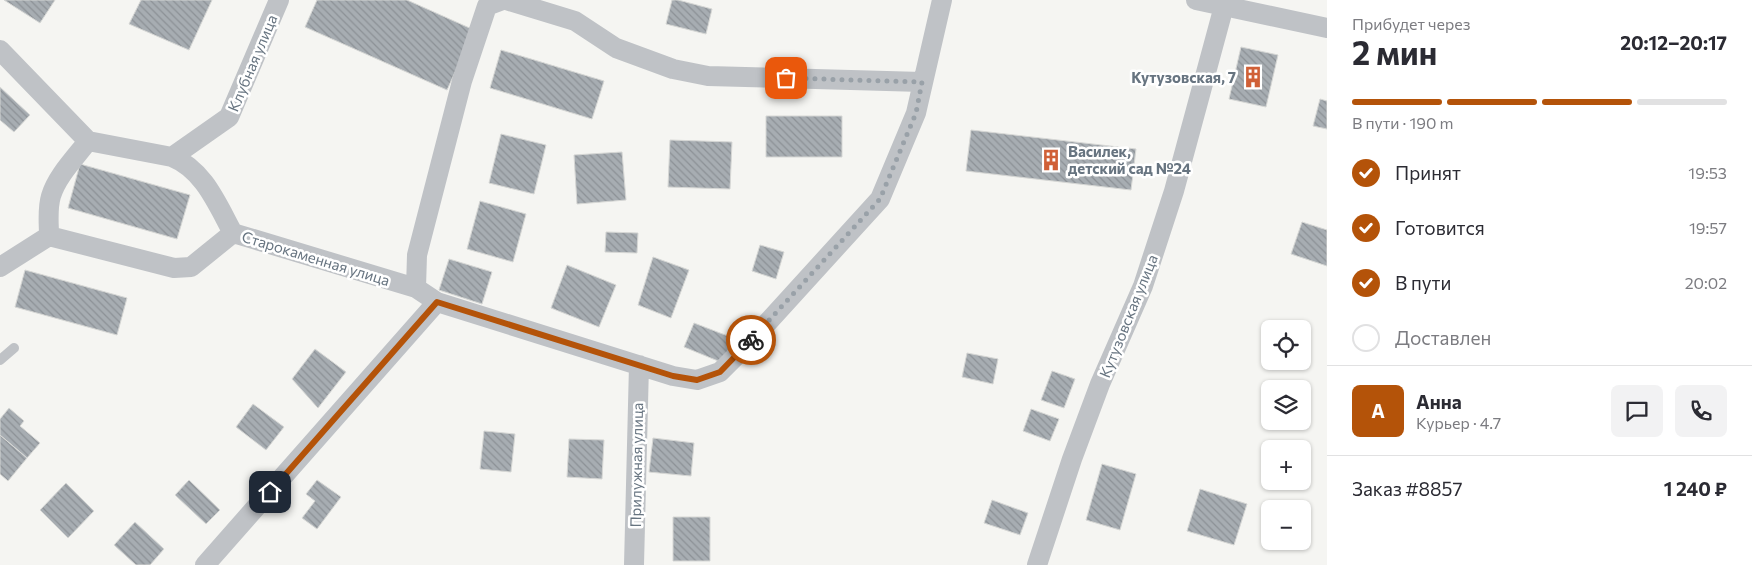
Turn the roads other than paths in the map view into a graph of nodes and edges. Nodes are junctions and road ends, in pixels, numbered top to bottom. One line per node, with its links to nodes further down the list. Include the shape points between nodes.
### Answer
1 (279, 0): 10 (street, Клубная улица, via 230,117)
2 (504, 0): 8 (street, via 575,21 616,48 673,69 708,76); 14 (street, via 487,6 462,80 417,255)
3 (942, 0): 8 (street, Старокаменная улица)
4 (1196, 0): 5 (street)
5 (1224, 6): 6 (street); 21 (street, Кутузовская улица, via 1174,191 1143,286 1100,384)
6 (1327, 28)
7 (0, 50): 9 (street)
8 (922, 82): 18 (street, Старокаменная улица, via 916,113 880,199 720,372 697,380)
9 (88, 141): 10 (street); 12 (street, via 58,180 51,196)
10 (172, 158): 11 (street, via 184,162 206,183)
11 (233, 233): 12 (street, Старокаменная улица, via 191,267 174,268); 14 (street, Старокаменная улица)
12 (49, 236): 13 (street)
13 (0, 267)
14 (416, 288): 15 (street, Старокаменная улица)
15 (437, 302): 18 (street, Старокаменная улица); 19 (street)
16 (14, 348): 17 (lane)
17 (0, 360)
18 (639, 365): 20 (street, Прилужная улица)
19 (205, 565)
20 (634, 565)
21 (1036, 565)

